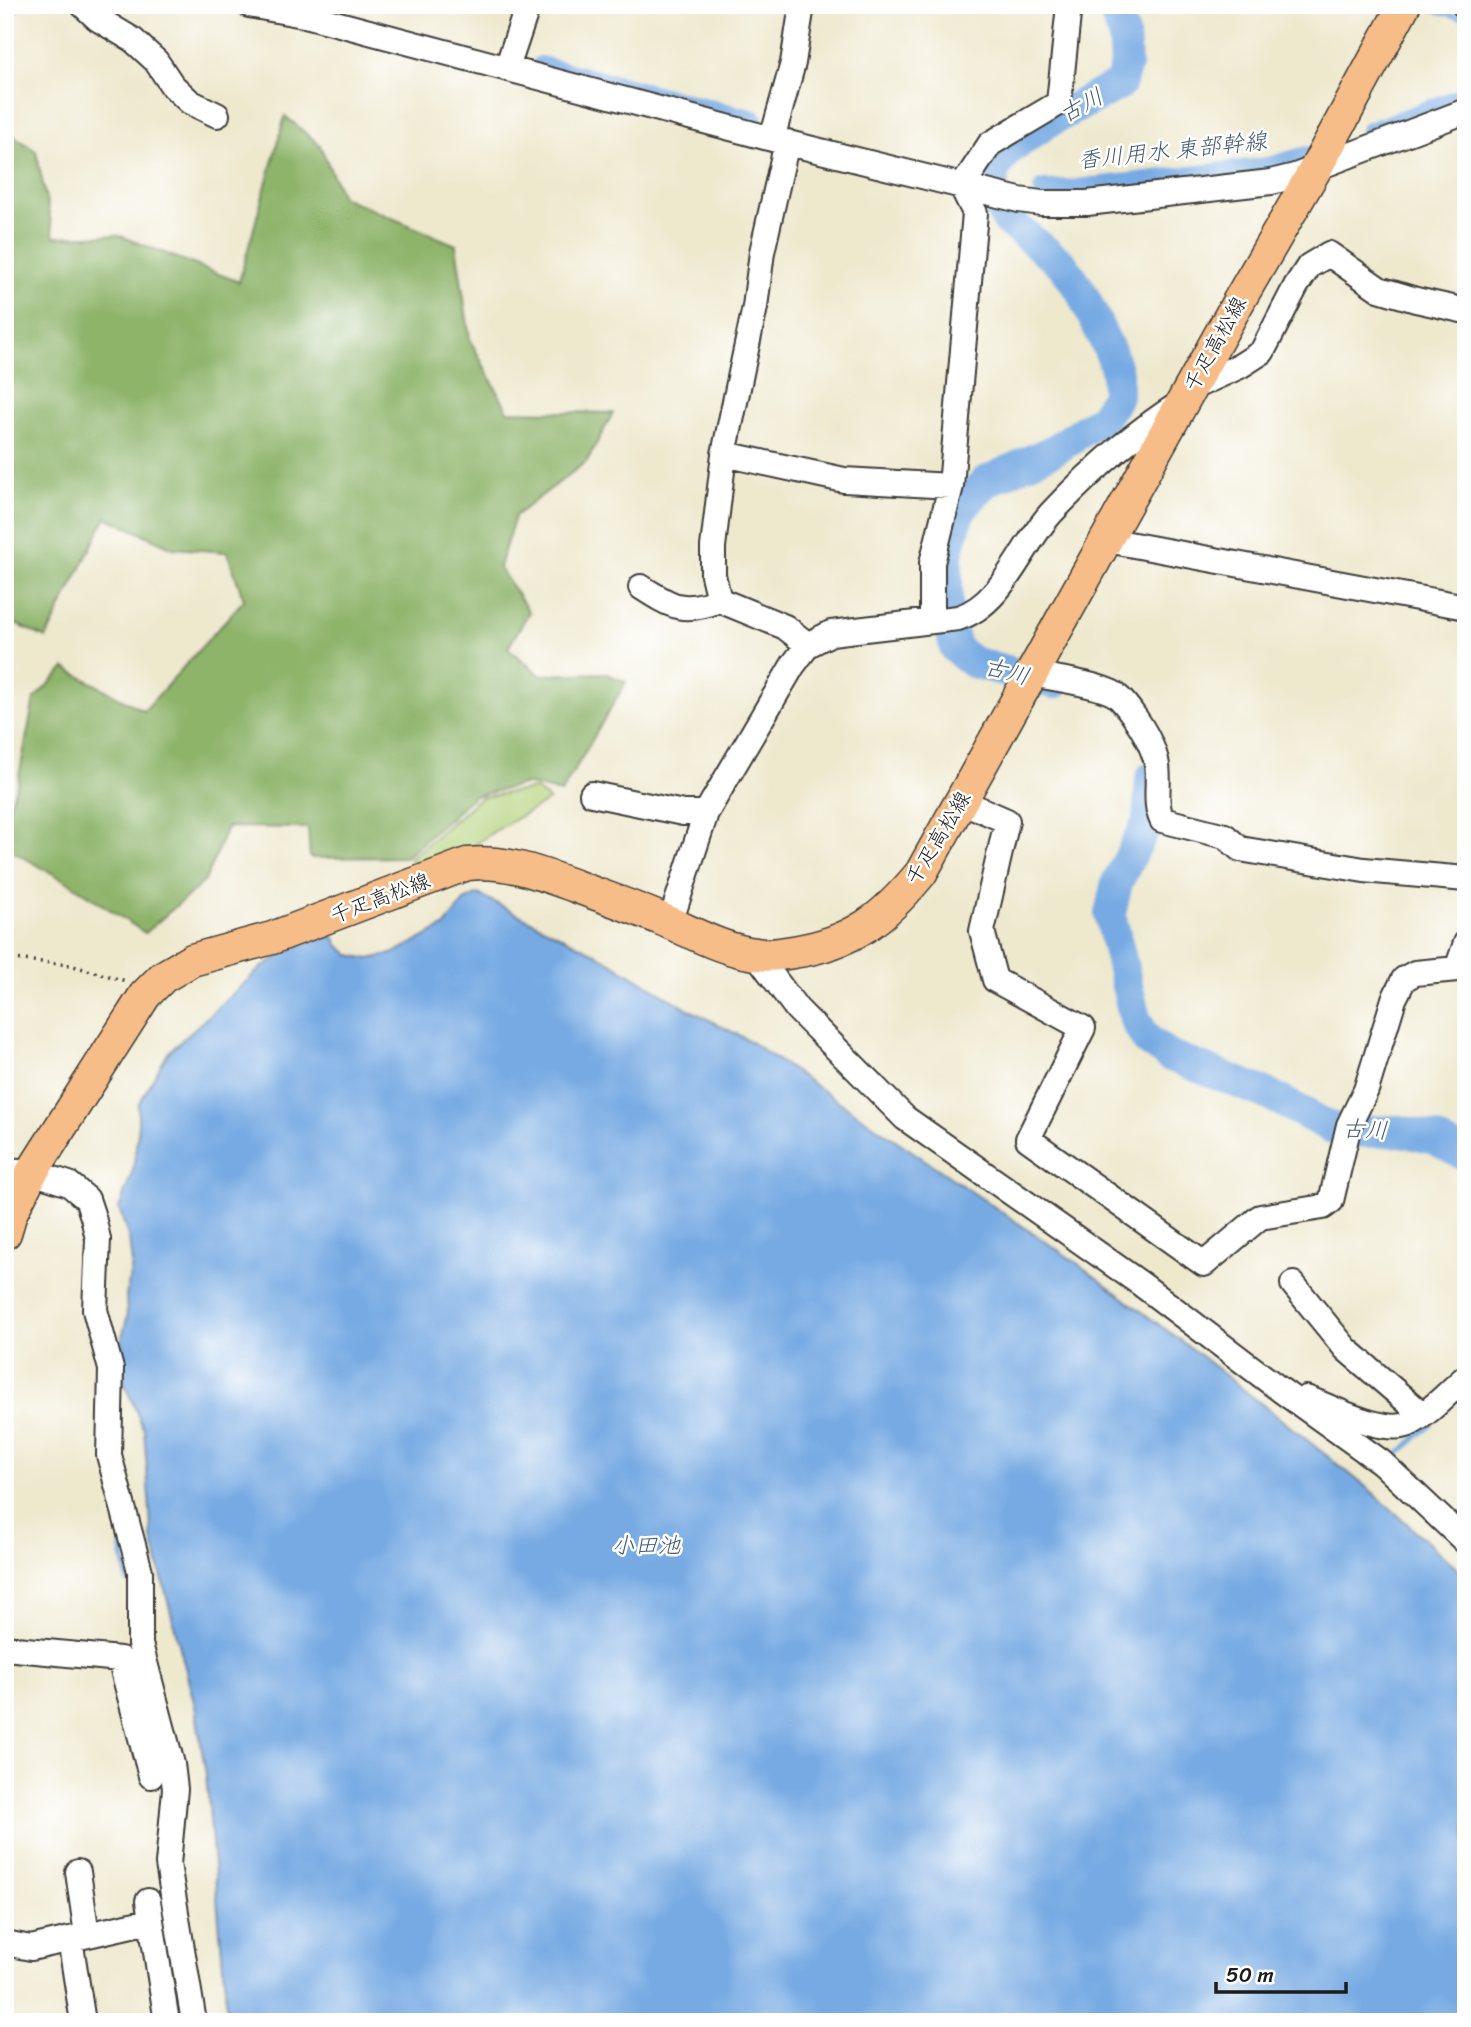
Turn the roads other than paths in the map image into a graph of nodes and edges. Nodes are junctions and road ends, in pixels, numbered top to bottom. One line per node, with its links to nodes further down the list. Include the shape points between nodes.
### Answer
1 (83, 5): 9 (street, via 133,40 190,102)
2 (249, 5): 7 (street, via 309,16)
3 (528, 5): 7 (street)
4 (802, 5): 10 (street)
5 (1069, 5): 12 (street, via 1059,103 990,144)
6 (1404, 5): 11 (main road, 千疋高松線)
7 (507, 68): 10 (street)
8 (1466, 111): 11 (street)
9 (217, 116)
10 (780, 140): 12 (street); 15 (street, via 755,307)
11 (1316, 168): 12 (street, via 1271,182 1119,201 1059,204); 14 (main road, 千疋高松線)
12 (970, 189): 16 (street, via 975,214)
13 (1466, 310): 14 (street, via 1380,289 1329,254 1310,266 1296,286 1262,352)
14 (1187, 394): 17 (main road, 千疋高松線); 21 (street, via 1133,436 1051,512 997,589 972,614)
15 (724, 454): 16 (street, via 844,480); 19 (street, via 713,547)
16 (951, 486): 21 (street, via 932,563)
17 (1107, 540): 20 (street); 23 (main road, 千疋高松線)
18 (641, 587): 19 (street, via 681,608)
19 (719, 600): 22 (street, via 785,627)
20 (1466, 607)
21 (944, 620): 22 (street, via 831,633)
22 (808, 645): 26 (street)
23 (1027, 681): 25 (main road, 千疋高松線); 27 (street, via 1102,689 1116,695 1145,733 1156,760 1157,809 1162,820 1225,836 1240,849 1364,870)
24 (592, 794): 26 (street, via 683,813)
25 (961, 801): 30 (main road, 千疋高松線, via 921,873 897,902 861,931 818,948); 31 (street, via 1007,821 982,931 995,980 1083,1028 1028,1139 1204,1264 1260,1217 1323,1207 1331,1201 1346,1135 1404,979 1415,973)
26 (706, 813): 28 (street)
27 (1466, 879)
28 (670, 923): 30 (main road, 千疋高松線, via 713,943); 32 (main road, 千疋高松線, via 542,874 499,863 467,864 272,938 192,960 163,977 145,995)
29 (1466, 943): 31 (street)
30 (756, 954): 36 (street, via 797,1009 905,1118 1141,1284)
31 (1461, 970)
32 (18, 1171): 33 (main road, 千疋高松線); 46 (street, via 69,1184 87,1199 96,1228 95,1310 111,1369 109,1455 140,1571 140,1644 172,1764 175,1788 168,1864)
33 (5, 1233)
34 (1293, 1284): 37 (street, via 1346,1349)
35 (1466, 1377): 37 (street)
36 (1282, 1391): 37 (street, via 1383,1427 1399,1428); 38 (street, via 1381,1462)
37 (1423, 1415)
38 (1466, 1542)
39 (5, 1648): 40 (street, via 120,1659)
40 (151, 1776)
41 (78, 1872): 42 (street)
42 (78, 1937): 43 (street, via 31,1948); 44 (street); 45 (street, via 148,1911)
43 (5, 1943)
44 (83, 2022)
45 (167, 2022)
46 (194, 2022)

